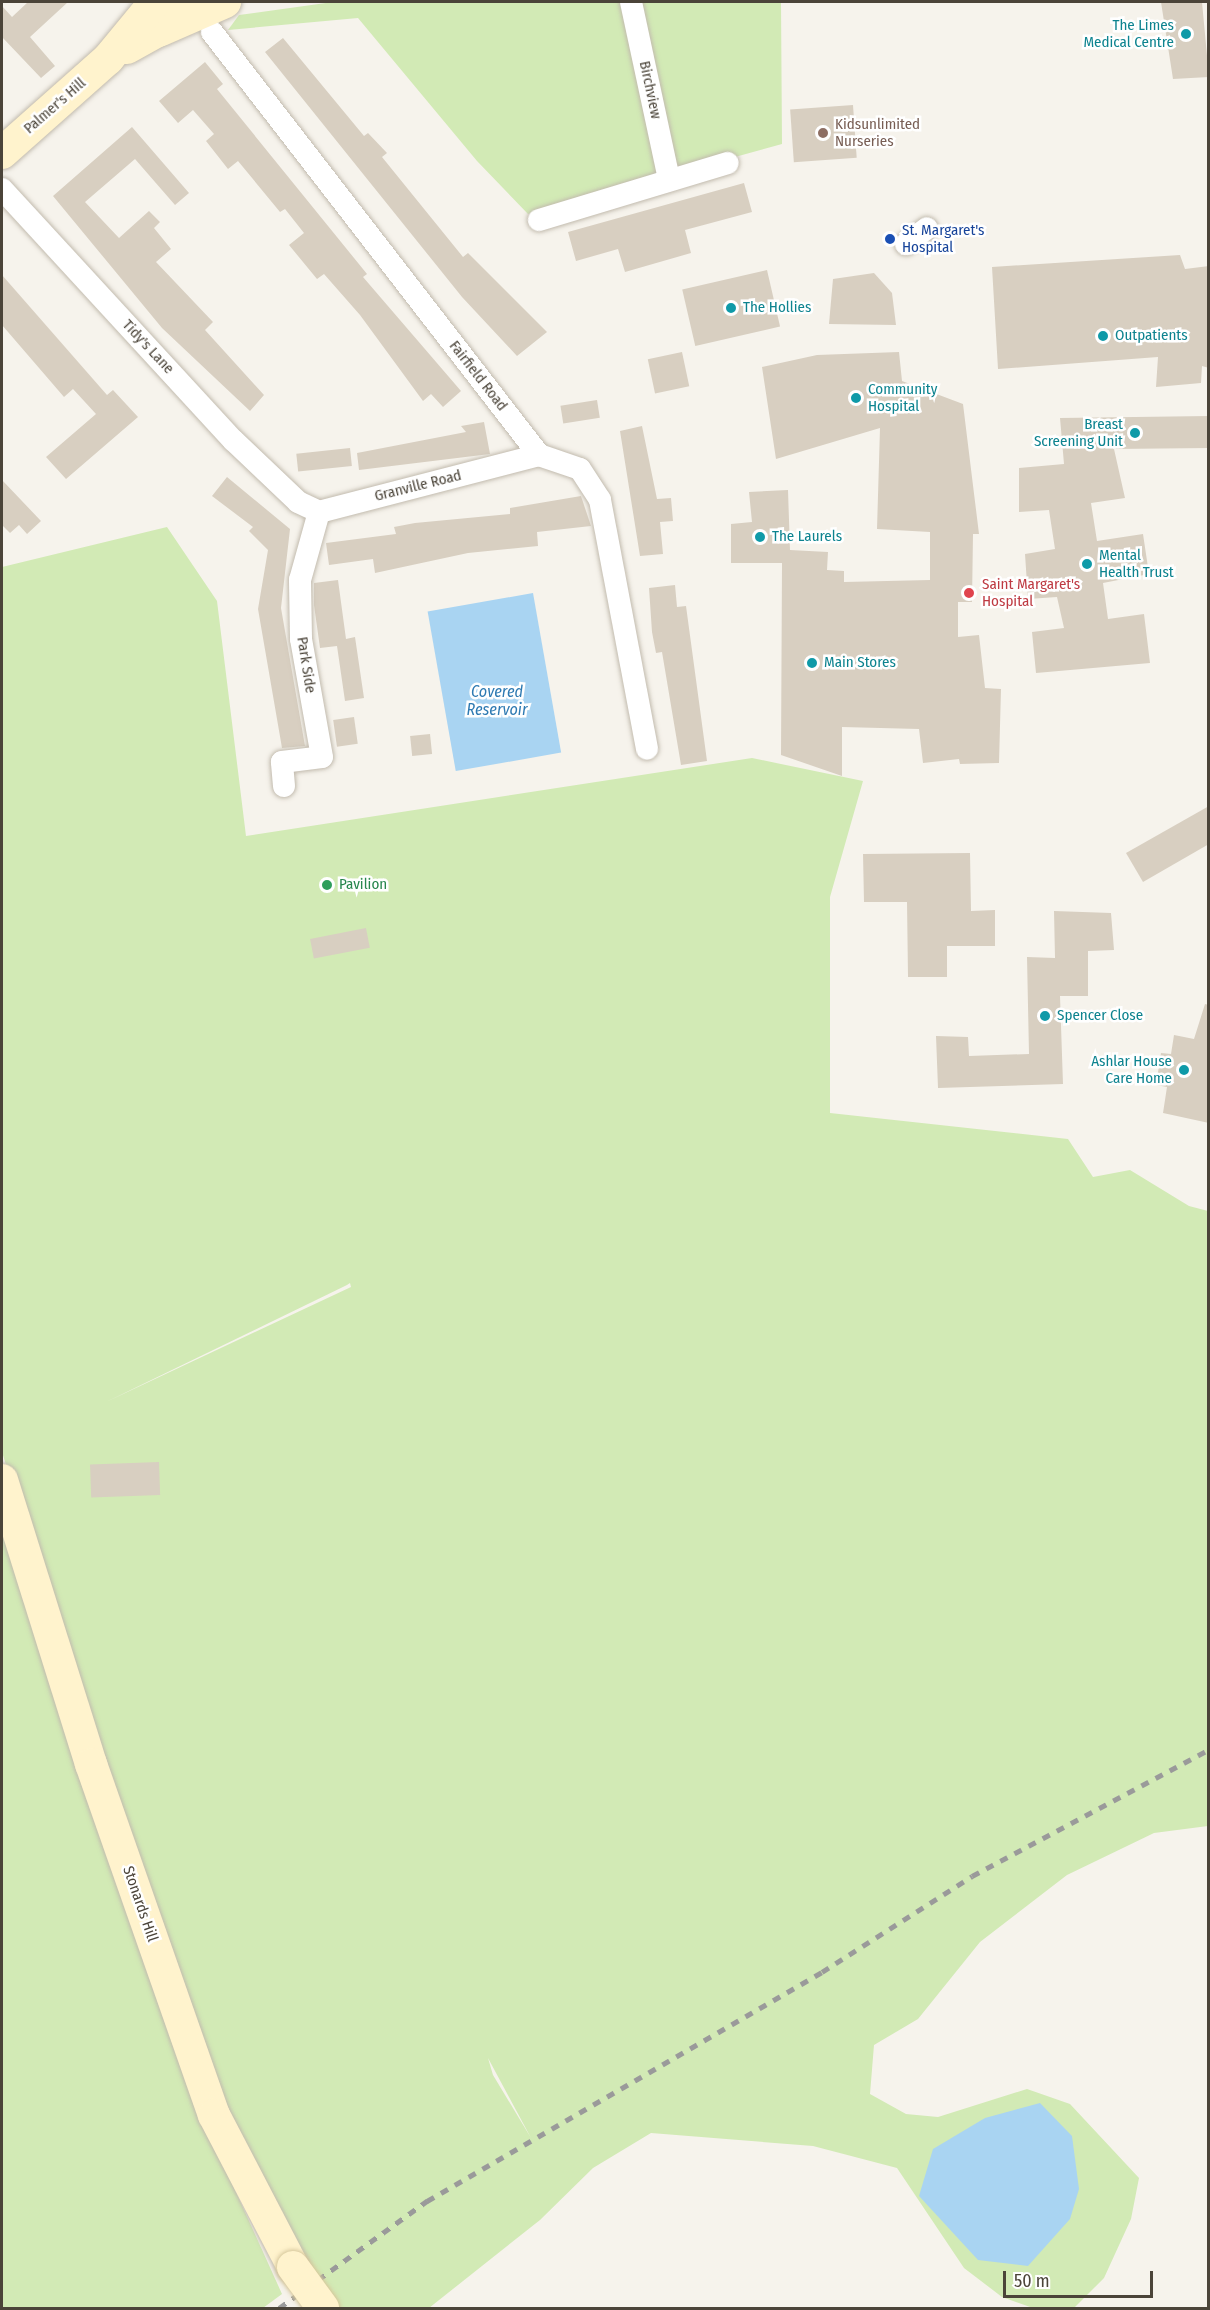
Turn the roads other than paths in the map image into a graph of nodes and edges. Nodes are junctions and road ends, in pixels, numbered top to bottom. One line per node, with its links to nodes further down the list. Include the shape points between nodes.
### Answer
1 (185, 2): 4 (street)
2 (225, 2): 4 (street)
3 (631, 2): 8 (street, Birchview)
4 (156, 16): 6 (street, Palmer's Hill)
5 (212, 32): 13 (street, Fairfield Road)
6 (2, 153)
7 (728, 163): 8 (street)
8 (669, 179): 10 (street)
9 (2, 189): 14 (street, Tidy's Lane, via 233,440 298,502)
10 (539, 220)
11 (927, 228): 12 (street)
12 (906, 244)
13 (539, 455): 14 (street, Granville Road); 15 (street, via 580,469 600,500)
14 (319, 512): 16 (street, Park Side, via 300,580 301,639 322,757 282,762)
15 (646, 749)
16 (284, 786)
17 (2, 1480): 18 (street, Stonards Hill, bridge, via 91,1764 214,2115 293,2267)
18 (323, 2308)

